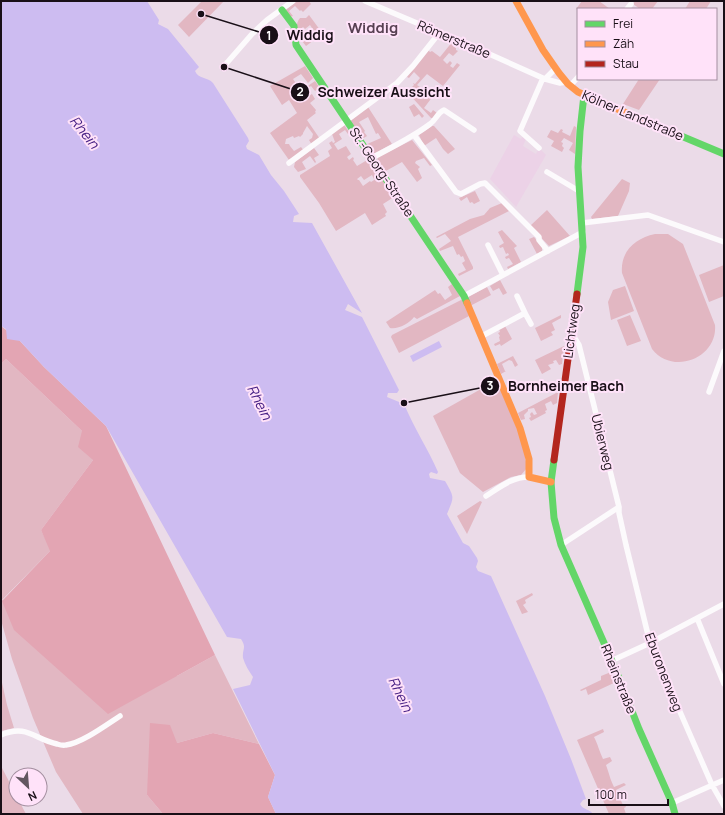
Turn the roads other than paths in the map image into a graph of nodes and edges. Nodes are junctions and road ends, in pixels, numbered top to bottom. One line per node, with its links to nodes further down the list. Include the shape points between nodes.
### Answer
1 (293, 1): 6 (street)
2 (364, 1): 7 (street, Römerstraße)
3 (516, 1): 9 (street, Kölner Landstraße)
4 (631, 4): 5 (street)
5 (628, 8)
6 (282, 10): 8 (street, via 252,34); 14 (street, St.-Georg-Straße, via 294,26 296,45)
7 (440, 32): 10 (street, Römerstraße); 14 (street, via 396,83)
8 (225, 65)
9 (556, 68): 10 (street); 12 (street, Kölner Landstraße)
10 (544, 78): 12 (street, Römerstraße); 17 (street, via 520,131)
11 (577, 78): 12 (street)
12 (568, 84): 13 (street, Kölner Landstraße)
13 (584, 95): 18 (street, Kölner Landstraße); 22 (street, Lichtweg, via 580,125)
14 (347, 121): 19 (street, St.-Georg-Straße); 20 (street)
15 (474, 130): 16 (street, via 444,110)
16 (414, 135): 19 (street); 27 (street, via 456,192 461,194 485,183 539,237)
17 (539, 148)
18 (724, 154)
19 (372, 158): 29 (street, St.-Georg-Straße)
20 (289, 163)
21 (547, 172): 22 (street)
22 (579, 191): 23 (street, Lichtweg)
23 (582, 224): 24 (street, Lichtweg); 25 (street, via 648,215)
24 (583, 232): 27 (street); 34 (street, Lichtweg)
25 (724, 242)
26 (488, 245): 28 (street)
27 (548, 251): 28 (street)
28 (503, 275): 29 (street)
29 (464, 296): 33 (street, St.-Georg-Straße)
30 (516, 296): 31 (street)
31 (525, 313): 32 (street); 33 (street)
32 (531, 324)
33 (482, 336): 37 (street, St.-Georg-Straße, via 520,428 530,459)
34 (570, 338): 38 (street, Lichtweg); 40 (street, Ubierweg, via 574,336 579,345)
35 (724, 351): 36 (street)
36 (708, 392)
37 (529, 477): 38 (street); 39 (street, via 517,478)
38 (551, 482): 41 (street, Lichtweg, via 554,518)
39 (486, 496)
40 (619, 507): 41 (street); 44 (street, Eburonenweg)
41 (561, 545): 45 (street, Rheinstraße)
42 (724, 604): 43 (street)
43 (697, 618): 44 (street); 46 (street)
44 (650, 643): 45 (street); 50 (street, Eburonenweg)
45 (611, 661): 51 (street, Rheinstraße)
46 (724, 684)
47 (120, 716): 48 (street, via 78,742 65,746 51,743 29,732 17,730)
48 (1, 735)
49 (724, 780): 50 (street)
50 (712, 785): 51 (street); 52 (street, Eburonenweg)
51 (672, 803): 53 (street, Rheinstraße)
52 (724, 806)
53 (674, 814)

